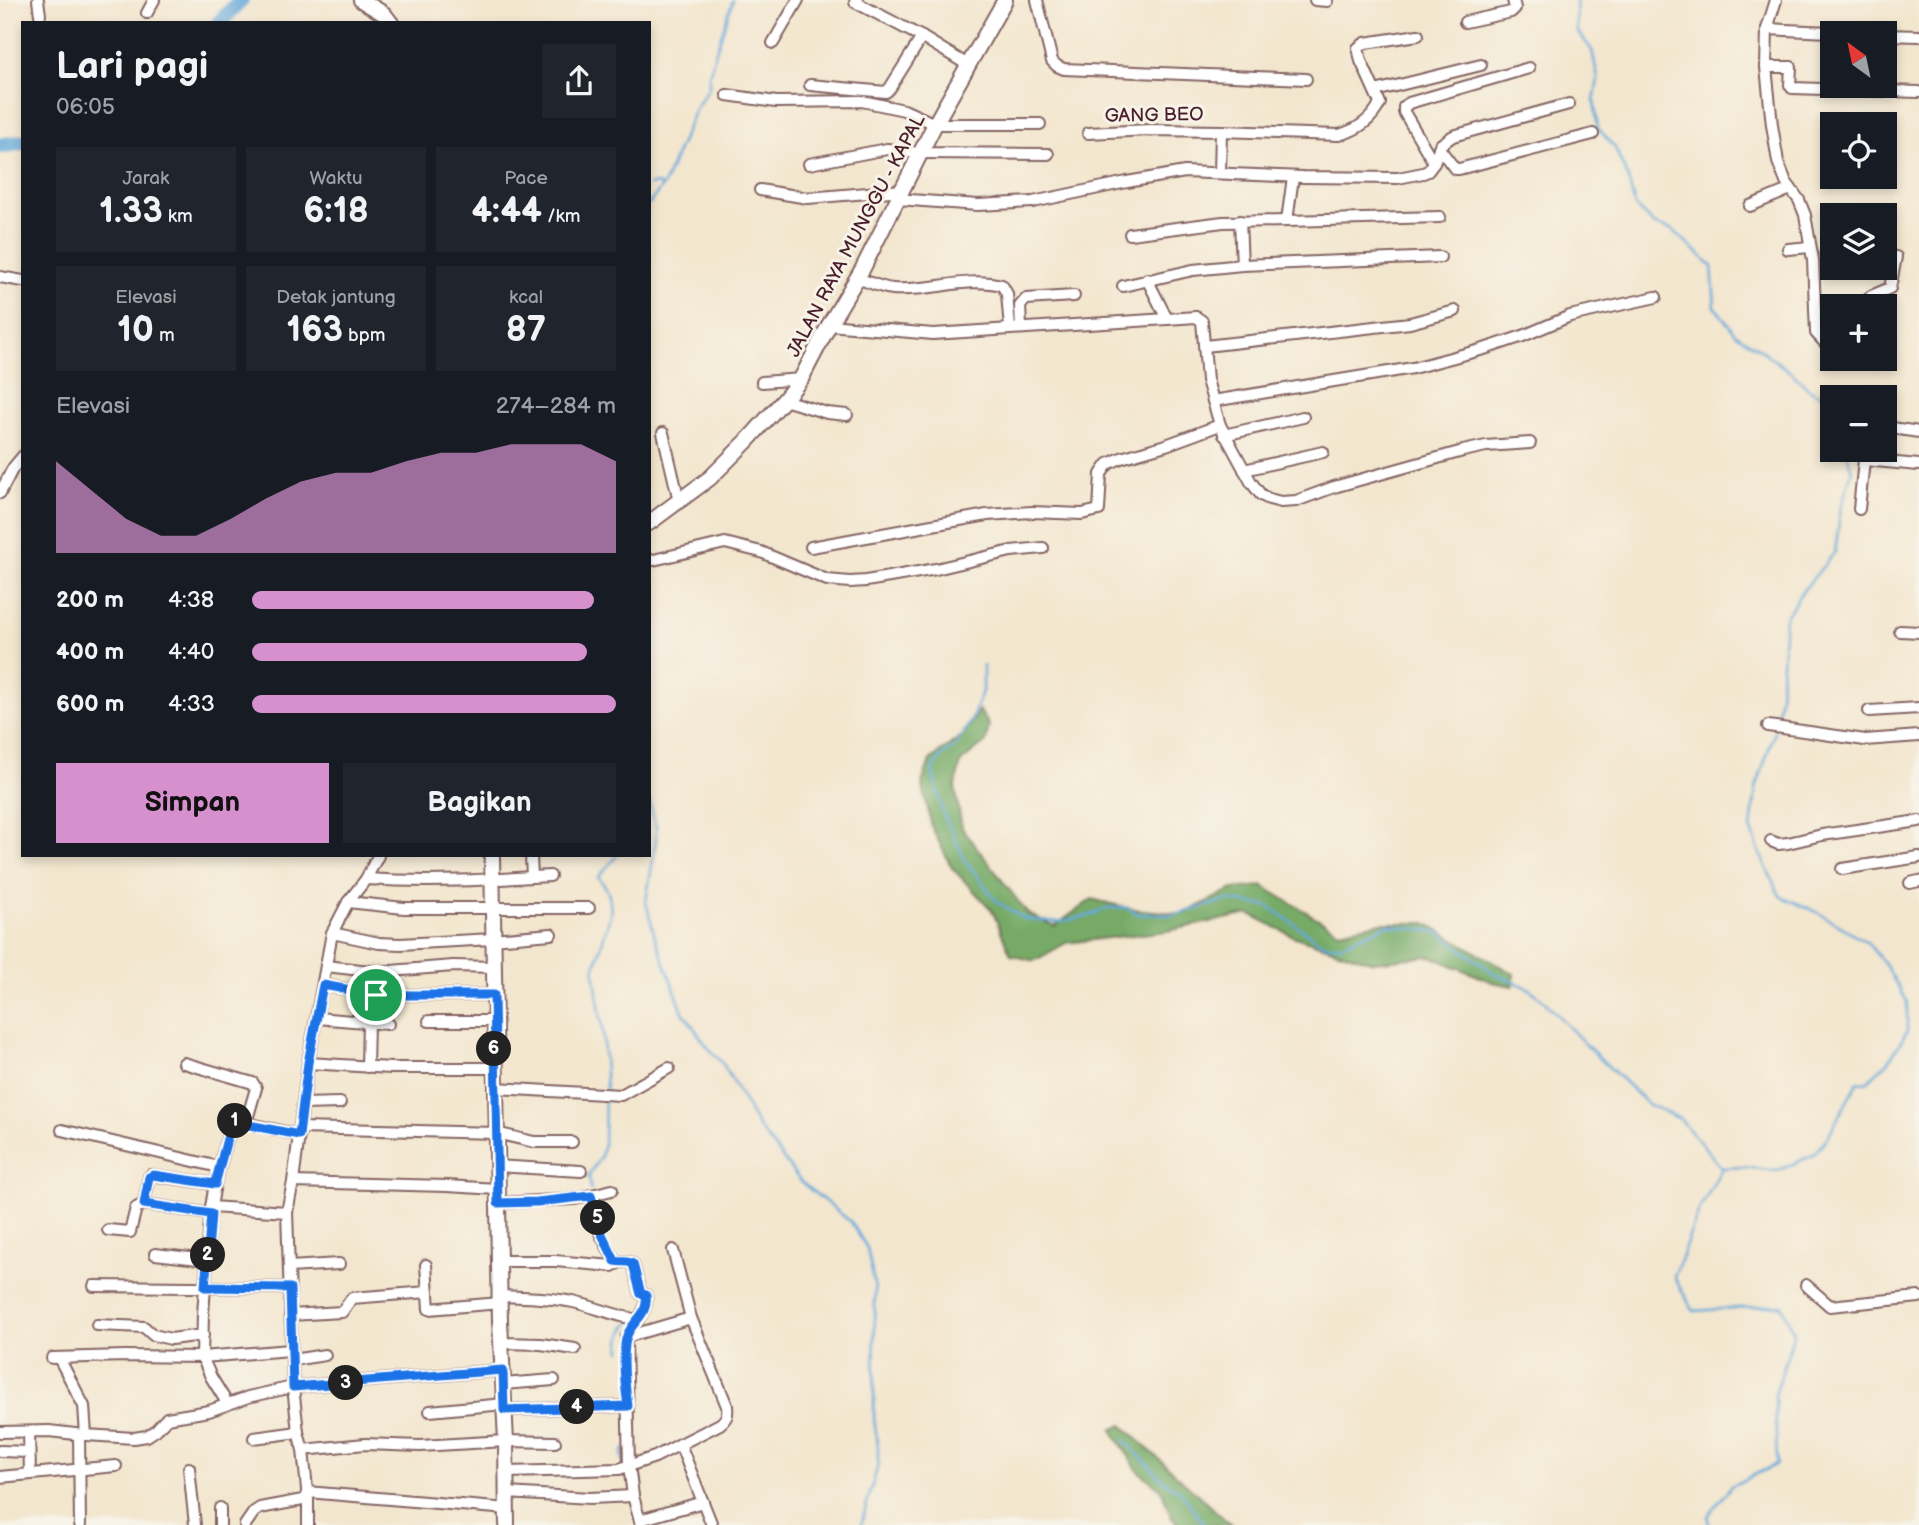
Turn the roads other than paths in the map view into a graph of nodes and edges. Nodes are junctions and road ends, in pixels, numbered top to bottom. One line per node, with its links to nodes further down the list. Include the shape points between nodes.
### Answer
1 (38, 0): 13 (street)
2 (154, 0): 12 (street)
3 (361, 0): 14 (street)
4 (797, 0): 22 (street)
5 (1005, 0): 23 (street, JALAN RAYA MUNGGU - KAPAL)
6 (1037, 0): 27 (street, via 1052,61 1064,69)
7 (1315, 0): 11 (street)
8 (1514, 0): 15 (street, via 1511,12)
9 (1776, 0): 16 (street)
10 (854, 1): 21 (street)
11 (1327, 1)
12 (147, 13)
13 (40, 15)
14 (389, 21)
15 (1465, 22)
16 (1767, 29): 17 (street); 25 (street)
17 (1820, 32)
18 (1419, 35): 29 (street, via 1358,48)
19 (1897, 35): 20 (street)
20 (1919, 36)
21 (922, 37): 23 (street); 28 (street, via 886,92)
22 (773, 43)
23 (968, 65): 33 (street, JALAN RAYA MUNGGU - KAPAL)
24 (1481, 65): 29 (street)
25 (1766, 67): 30 (street, via 1791,67 1792,88); 45 (street, via 1778,162)
26 (1529, 68): 41 (street, via 1404,107)
27 (1306, 79)
28 (810, 85)
29 (1375, 91): 35 (street, GANG BEO, via 1380,103 1370,119 1339,135)
30 (1919, 92)
31 (727, 95): 33 (street, via 776,102 862,101 904,110)
32 (1569, 103): 38 (street, via 1453,136)
33 (935, 124): 34 (street); 39 (street, JALAN RAYA MUNGGU - KAPAL)
34 (1040, 124)
35 (1221, 131): 36 (street, GANG BEO); 43 (street)
36 (1088, 133)
37 (1593, 134): 38 (street, via 1460,170)
38 (1438, 148): 41 (street)
39 (919, 153): 40 (street); 42 (street, via 887,149); 47 (street, JALAN RAYA MUNGGU - KAPAL)
40 (1048, 154)
41 (1434, 163): 44 (street, via 1423,173 1398,178)
42 (809, 164)
43 (1220, 173): 44 (street); 47 (street, via 1185,172 1033,202 978,205)
44 (1293, 177): 51 (street)
45 (1791, 189): 48 (street); 53 (street, via 1805,215)
46 (760, 190): 47 (street, via 808,198)
47 (900, 194): 58 (street, JALAN RAYA MUNGGU - KAPAL)
48 (1750, 206)
49 (1440, 217): 51 (street)
50 (1240, 221): 51 (street); 52 (street); 56 (street)
51 (1287, 221)
52 (1130, 234)
53 (1810, 247): 54 (street); 70 (street)
54 (1788, 249)
55 (1440, 257): 56 (street)
56 (1242, 265): 59 (street)
57 (0, 276): 61 (street)
58 (857, 278): 68 (street, JALAN RAYA MUNGGU - KAPAL); 69 (street, via 896,289 970,282 1002,285)
59 (1147, 279): 62 (street); 67 (street)
60 (1892, 280): 63 (street, via 1890,288)
61 (21, 281)
62 (1122, 286)
63 (1876, 294)
64 (1074, 296): 69 (street, via 1026,299)
65 (1656, 297): 75 (street, via 1570,316 1484,349 1412,368)
66 (1455, 311): 71 (street, via 1409,323)
67 (1167, 319): 69 (street); 71 (street, via 1199,318)
68 (829, 325): 69 (street, via 933,334); 72 (street, JALAN RAYA MUNGGU - KAPAL)
69 (1016, 328)
70 (1820, 337)
71 (1205, 346): 75 (street)
72 (801, 379): 73 (street); 74 (street, JALAN RAYA MUNGGU - KAPAL)
73 (762, 382)
74 (784, 400): 76 (street); 88 (street, JALAN RAYA MUNGGU - KAPAL, via 710,478)
75 (1213, 401): 79 (street)
76 (847, 415)
77 (1303, 417): 79 (street)
78 (1897, 429): 80 (street)
79 (1222, 430): 86 (street); 91 (street, via 1108,464 1101,474 1099,510 987,515)
80 (1919, 432)
81 (663, 433): 88 (street)
82 (1530, 443): 86 (street, via 1463,451 1281,502 1261,495)
83 (1324, 452): 86 (street)
84 (21, 458): 87 (street)
85 (1919, 465): 89 (street, via 1864,460)
86 (1244, 470)
87 (0, 493)
88 (678, 501): 90 (street, JALAN RAYA MUNGGU - KAPAL)
89 (1859, 509)
90 (651, 521)
91 (811, 547)
92 (1043, 548): 93 (street, via 850,582 827,580 761,552 724,543)
93 (651, 561)
94 (1900, 631): 95 (street)
95 (1919, 632)
96 (1919, 708): 97 (street)
97 (1869, 711)
98 (1768, 726): 99 (street, via 1865,740)
99 (1919, 736)
100 (1919, 821): 101 (street, via 1788,843)
101 (1771, 841)
102 (377, 857): 109 (street)
103 (492, 857): 110 (street)
104 (531, 857): 108 (street)
105 (1919, 857): 106 (street)
106 (1842, 869)
107 (550, 876): 108 (street)
108 (532, 877): 110 (street)
109 (366, 879): 110 (street); 111 (street)
110 (492, 881): 112 (street)
111 (348, 902): 112 (street, via 404,908); 114 (street)
112 (493, 908): 113 (street); 116 (street)
113 (589, 908)
114 (332, 933): 116 (street, via 388,944); 117 (street)
115 (551, 934): 116 (street)
116 (493, 939): 118 (street)
117 (326, 967): 118 (street, via 378,972); 119 (street)
118 (494, 967): 120 (street)
119 (323, 985): 120 (street, via 376,995); 121 (street)
120 (494, 995): 123 (street)
121 (317, 1018): 124 (street); 127 (street)
122 (429, 1021): 123 (street)
123 (494, 1021): 129 (street)
124 (368, 1022): 125 (street); 128 (street)
125 (388, 1024)
126 (184, 1063): 134 (street, via 255,1084)
127 (308, 1063): 128 (street); 133 (street)
128 (368, 1067): 129 (street)
129 (495, 1068): 131 (street)
130 (669, 1068): 131 (street, via 621,1095)
131 (495, 1088): 137 (street)
132 (340, 1103): 133 (street)
133 (303, 1104): 136 (street)
134 (246, 1123): 136 (street); 140 (street, via 231,1124)
135 (62, 1130): 140 (street)
136 (300, 1131): 137 (street); 142 (street)
137 (496, 1133): 138 (street, via 534,1142); 139 (street)
138 (572, 1142)
139 (497, 1166): 141 (street); 145 (street)
140 (219, 1167): 143 (street)
141 (581, 1171)
142 (293, 1182): 145 (street); 149 (street)
143 (215, 1184): 147 (street, via 153,1175); 148 (street)
144 (612, 1190): 146 (street)
145 (498, 1196): 146 (street, via 537,1202); 154 (street)
146 (591, 1196): 155 (street, via 601,1235 615,1261)
147 (144, 1204): 148 (street); 150 (street, via 136,1208 131,1231)
148 (211, 1211): 149 (street); 153 (street)
149 (288, 1212): 158 (street)
150 (108, 1230)
151 (673, 1250): 167 (street)
152 (155, 1254): 153 (street)
153 (207, 1260): 161 (street)
154 (500, 1261): 155 (street, via 612,1266); 165 (street)
155 (620, 1262): 168 (street, via 633,1264 641,1294 646,1295)
156 (339, 1264): 158 (street)
157 (426, 1265): 163 (street)
158 (289, 1267): 162 (street)
159 (1806, 1285): 164 (street, via 1829,1307)
160 (94, 1286): 161 (street)
161 (205, 1287): 162 (street); 170 (street)
162 (290, 1288): 166 (street)
163 (428, 1292): 165 (street, via 429,1309); 166 (street, via 352,1298 342,1312)
164 (1919, 1297)
165 (500, 1300): 168 (street, via 575,1302); 172 (street)
166 (290, 1315): 174 (street)
167 (691, 1318): 171 (street); 191 (street, via 728,1415 720,1424)
168 (638, 1321): 171 (street)
169 (97, 1325): 170 (street, via 144,1327 153,1335 171,1339)
170 (203, 1335): 176 (street)
171 (626, 1337): 181 (street)
172 (502, 1343): 173 (street); 177 (street)
173 (575, 1349)
174 (291, 1355): 175 (street); 176 (street); 179 (street)
175 (325, 1355)
176 (202, 1357): 180 (street); 187 (street, via 56,1358 84,1406)
177 (503, 1377): 178 (street); 179 (street); 182 (street)
178 (554, 1380)
179 (293, 1387): 180 (street); 186 (street)
180 (228, 1403): 187 (street, via 167,1418 147,1436)
181 (628, 1406): 182 (street); 196 (street)
182 (504, 1407): 183 (street); 189 (street)
183 (430, 1411)
184 (0, 1432): 185 (street)
185 (29, 1432): 187 (street); 194 (street)
186 (299, 1432): 188 (street); 192 (street)
187 (83, 1435): 198 (street)
188 (254, 1438)
189 (506, 1441): 190 (street); 192 (street); 199 (street)
190 (555, 1442)
191 (680, 1444): 196 (street); 205 (street)
192 (303, 1450): 203 (street)
193 (0, 1451): 194 (street)
194 (29, 1452): 200 (street)
195 (116, 1465): 198 (street)
196 (629, 1465): 199 (street); 204 (street)
197 (189, 1468): 210 (street)
198 (79, 1469): 200 (street); 209 (street)
199 (507, 1472): 202 (street)
200 (30, 1474): 201 (street)
201 (0, 1477)
202 (507, 1493): 204 (street); 207 (street)
203 (308, 1495): 207 (street); 212 (street, via 260,1508); 213 (street)
204 (633, 1496): 208 (street)
205 (703, 1502): 208 (street); 215 (street)
206 (220, 1508): 211 (street)
207 (508, 1509): 214 (street)
208 (640, 1522)
209 (80, 1525)
210 (195, 1525)
211 (220, 1525)
212 (245, 1525)
213 (308, 1525)
214 (508, 1525)
215 (712, 1525)

